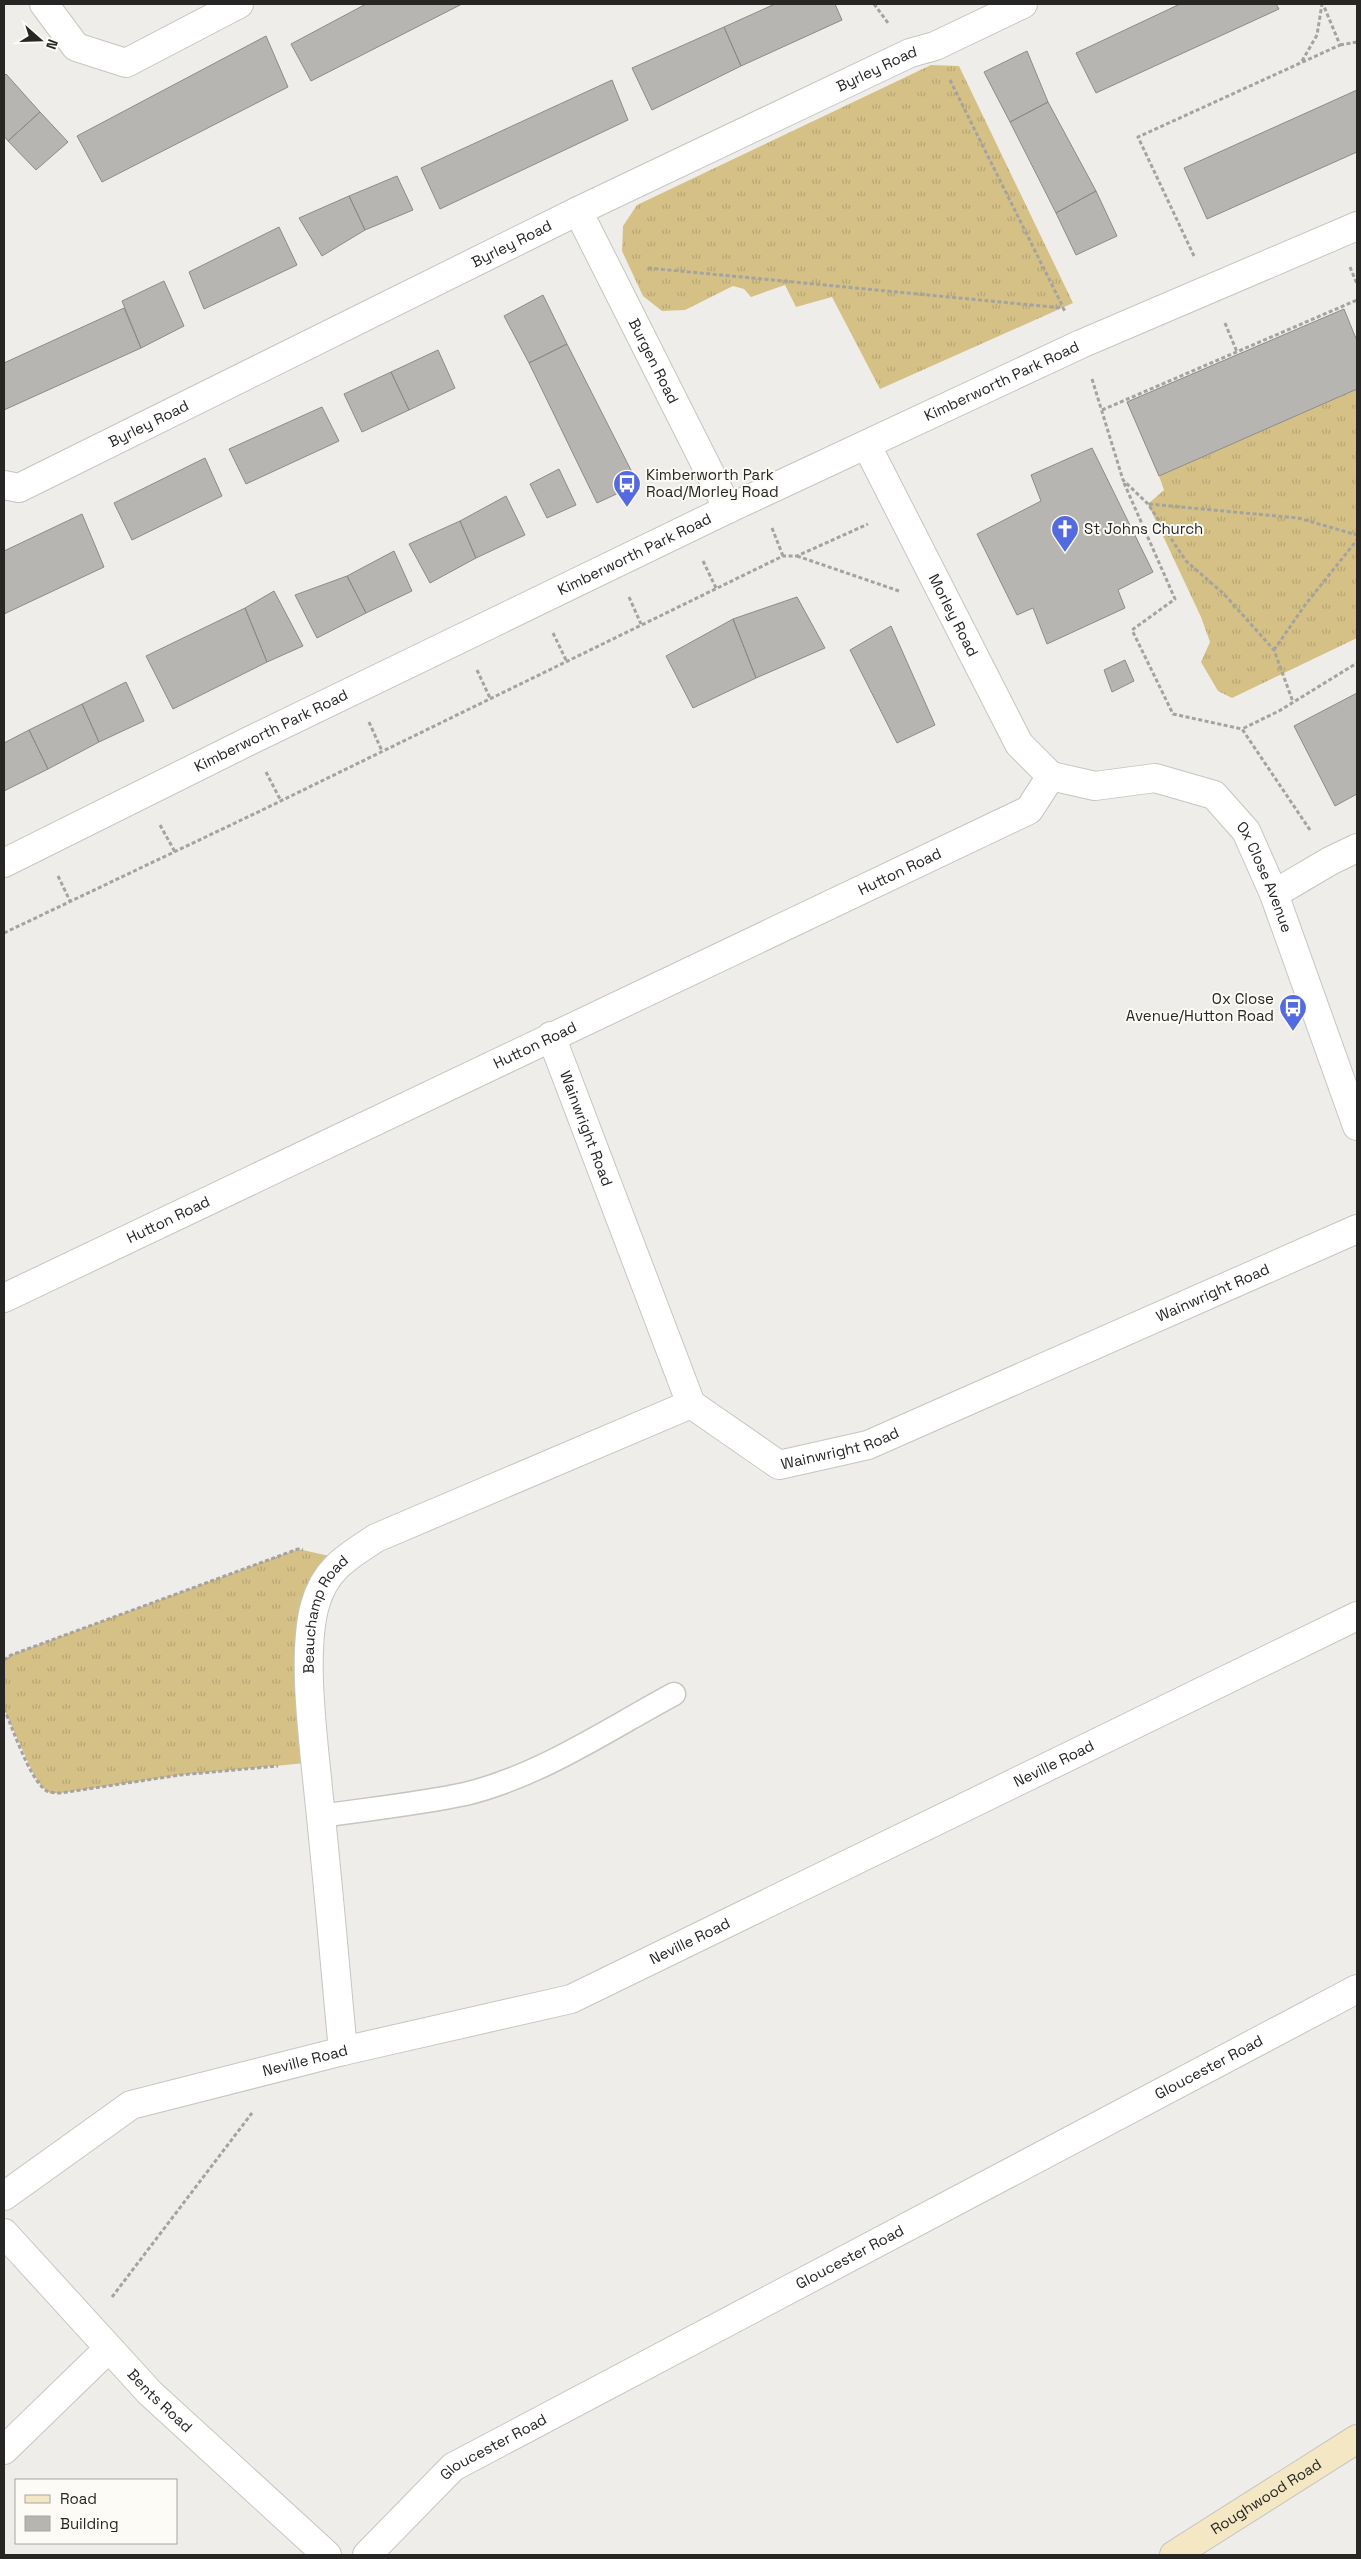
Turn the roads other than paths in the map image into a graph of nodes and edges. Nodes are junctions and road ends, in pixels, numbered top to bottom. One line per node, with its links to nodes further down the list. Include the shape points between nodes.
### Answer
1 (44, 4): 2 (street, via 76,47 126,63)
2 (239, 4)
3 (1023, 4): 4 (street, Byrley Road, via 935,46 910,53)
4 (578, 211): 7 (street, Byrley Road, via 19,488); 8 (street, Burgen Road)
5 (1357, 226): 6 (street, Kimberworth Park Road, via 1081,344)
6 (866, 446): 8 (street, Kimberworth Park Road); 9 (street, Morley Road, via 1019,744)
7 (4, 485)
8 (728, 509): 11 (street, Kimberworth Park Road)
9 (1051, 776): 12 (street, Ox Close Avenue, via 1095,786 1155,778 1214,795 1246,831); 13 (street, Hutton Road, via 1028,810)
10 (1357, 848): 12 (street, via 1330,860)
11 (4, 863)
12 (1274, 894): 14 (street, Ox Close Avenue)
13 (551, 1036): 16 (street, Hutton Road); 17 (street, Wainwright Road)
14 (1357, 1126)
15 (1357, 1229): 17 (street, Wainwright Road, via 868,1444 779,1465)
16 (4, 1298)
17 (691, 1404): 20 (street, Beauchamp Road, via 376,1538 343,1559 330,1572 315,1604 311,1623 310,1665)
18 (1357, 1616): 22 (street, Neville Road, via 571,1999)
19 (674, 1694): 20 (lane, via 577,1749 510,1779 465,1793)
20 (321, 1816): 22 (street, Beauchamp Road)
21 (1357, 1990): 29 (street, Gloucester Road, via 453,2467)
22 (343, 2051): 23 (street, Neville Road, via 131,2105)
23 (4, 2196)
24 (4, 2233): 25 (street, Bents Road)
25 (108, 2349): 27 (street); 28 (street, Bents Road, via 150,2393)
26 (1357, 2439): 30 (street, Roughwood Road)
27 (4, 2450)
28 (327, 2555)
29 (367, 2555)
30 (1174, 2555)

